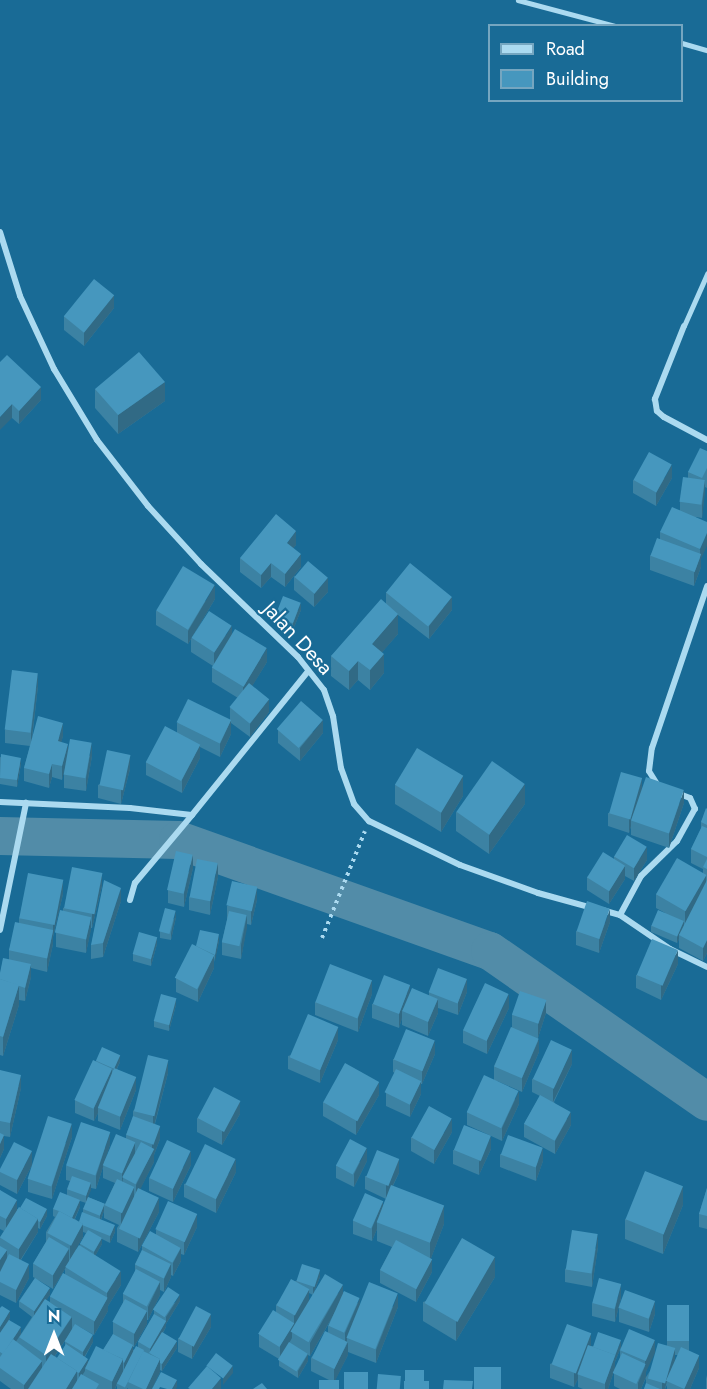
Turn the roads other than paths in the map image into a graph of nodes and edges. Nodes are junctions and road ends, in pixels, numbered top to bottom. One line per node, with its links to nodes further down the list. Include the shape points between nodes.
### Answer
1 (518, 0): 2 (lane)
2 (608, 24)
3 (683, 44): 4 (lane)
4 (707, 50)
5 (0, 232): 6 (street, Jalan Desa)
6 (2, 251): 11 (street, Jalan Desa, via 54,369 97,440 178,539)
7 (707, 274): 8 (lane)
8 (684, 326): 9 (street, via 655,399 657,411)
9 (707, 440)
10 (707, 586): 16 (street, via 649,758 652,778 690,798 695,809 677,841 642,876)
11 (308, 671): 14 (street); 16 (street, Jalan Desa, via 329,700 341,768 354,804 369,821 460,865 538,893)
12 (0, 802): 13 (street)
13 (27, 803): 14 (street); 17 (street)
14 (192, 815): 15 (street, via 145,870)
15 (129, 900)
16 (620, 915): 18 (street, Jalan Desa, via 670,949)
17 (0, 930)
18 (707, 967)

